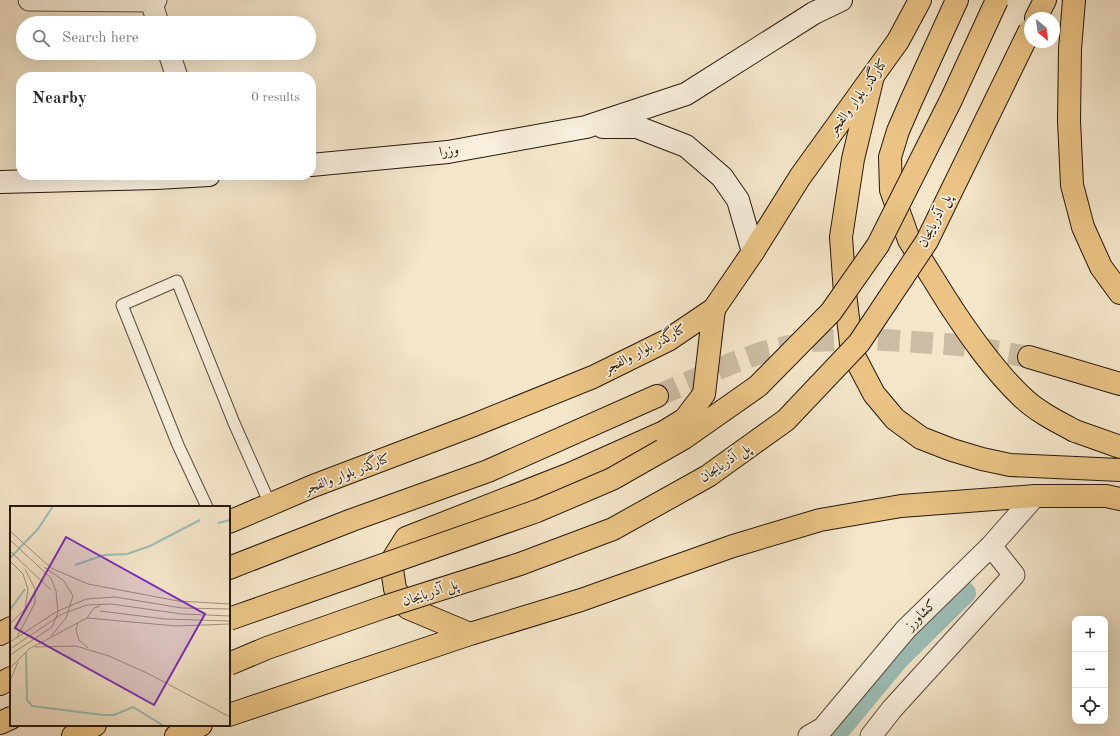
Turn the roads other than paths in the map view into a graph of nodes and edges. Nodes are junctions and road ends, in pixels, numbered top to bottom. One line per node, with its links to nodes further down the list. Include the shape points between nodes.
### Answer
1 (29, 0): 2 (street)
2 (152, 0): 10 (street)
3 (841, 0): 15 (street, via 814,13 686,94)
4 (920, 0): 14 (main road, کنارگذر بلوار والفجر, via 898,41)
5 (957, 0): 25 (main road, bridge, via 898,131 890,157 891,190 909,240 965,329 1021,397 1075,431)
6 (996, 0): 34 (main road, bridge, via 951,100 878,245 831,312 758,386 684,438 612,479 537,511)
7 (1045, 0): 9 (main road)
8 (1074, 0): 20 (main road, via 1069,121 1072,185 1084,227 1101,267)
9 (1039, 12)
10 (156, 16)
11 (1024, 42): 38 (main road, پل آذربایجان, bridge, via 927,241 859,343 786,420 708,476 613,529 520,564 384,607 267,648)
12 (171, 60): 13 (street)
13 (175, 72)
14 (873, 76): 19 (main road, کنارگذر بلوار والفجر, via 800,177); 26 (main road, via 853,159 841,237 852,352 874,394 895,419 921,438 959,452 1010,465)
15 (586, 127): 16 (street, وزرا, via 448,152); 19 (street, via 637,127 686,146 722,177 738,200)
16 (316, 165)
17 (78, 180): 18 (street)
18 (0, 182)
19 (753, 252): 21 (main road, کنارگذر بلوار والفجر)
20 (1120, 293)
21 (714, 309): 29 (main road, کنارگذر بلوار والفجر, via 668,340 593,377 474,426); 37 (main road, bridge, via 704,394 685,419 664,432 570,474 406,538 391,562 395,589 408,608)
22 (1029, 357): 23 (main road)
23 (1120, 384)
24 (657, 396): 33 (main road, via 488,471)
25 (1120, 447)
26 (1120, 470)
27 (1035, 496): 28 (main road, via 1106,496); 32 (street, کشاورز); 37 (main road, via 901,506 820,520 733,546 581,600)
28 (1120, 499)
29 (270, 504): 30 (lane, via 234,423 177,281 122,305 178,445); 31 (main road, کنارگذر بلوار والفجر)
30 (207, 506)
31 (230, 522)
32 (991, 546): 48 (street, کشاورز, via 906,629 823,728); 49 (street, via 1014,575 892,709)
33 (230, 568)
34 (230, 619)
35 (10, 629): 36 (main road)
36 (0, 634)
37 (470, 634): 41 (main road)
38 (230, 664)
39 (10, 679): 40 (main road)
40 (0, 684)
41 (230, 715)
42 (10, 718): 43 (main road)
43 (0, 723)
44 (93, 726): 46 (main road)
45 (199, 726): 47 (main road)
46 (73, 736)
47 (176, 736)
48 (809, 736)
49 (871, 736)

